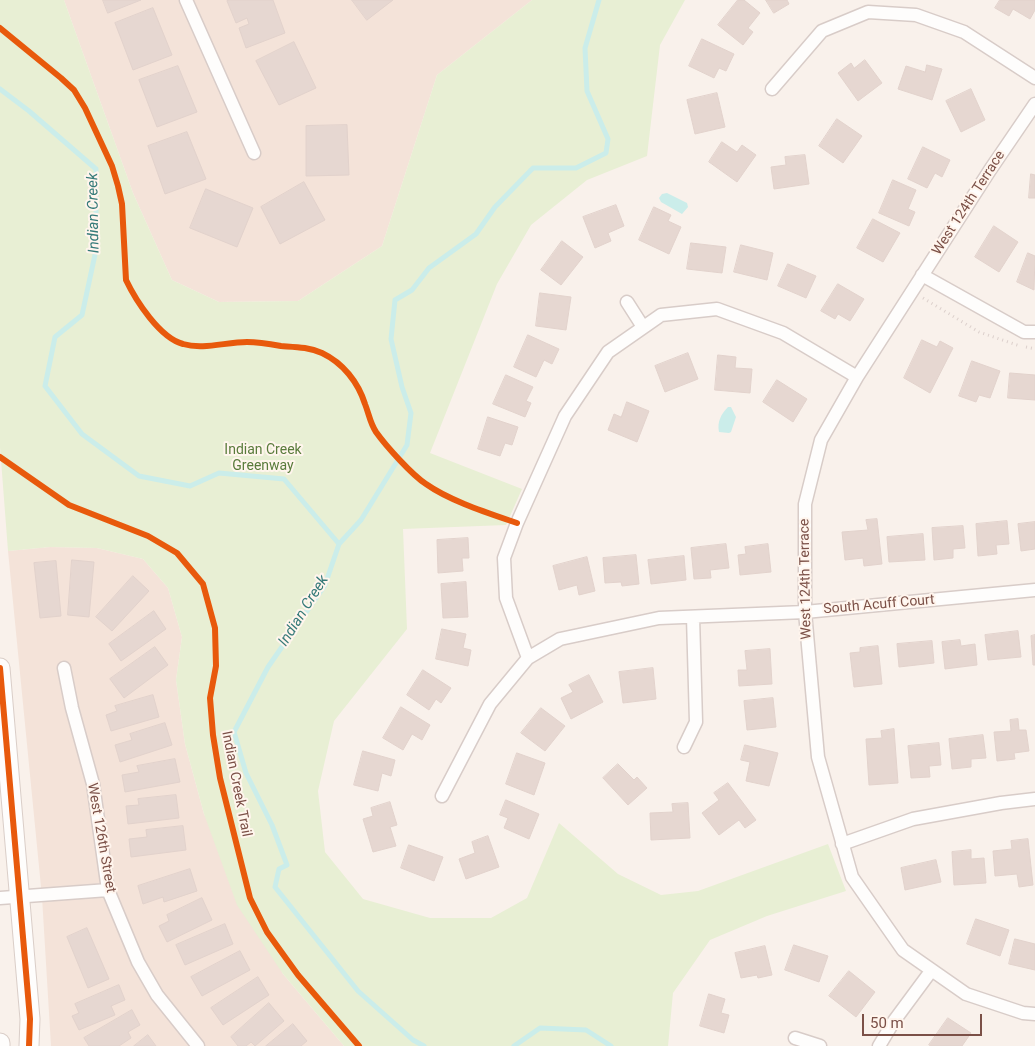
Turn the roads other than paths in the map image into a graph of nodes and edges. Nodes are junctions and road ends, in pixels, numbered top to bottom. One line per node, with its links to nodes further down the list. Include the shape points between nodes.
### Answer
1 (186, 0): 5 (street)
2 (1035, 78): 3 (street, via 964,32 916,15 868,12 822,31)
3 (772, 89)
4 (1035, 104): 6 (street, West 124th Terrace)
5 (254, 153)
6 (922, 275): 9 (street, via 1024,332); 10 (street, West 124th Terrace)
7 (627, 302): 8 (street)
8 (643, 327): 10 (street, via 661,315 717,309 783,333); 14 (street, via 608,352 565,416 504,558 506,598)
9 (1035, 332)
10 (857, 377): 12 (street, West 124th Terrace, via 821,440 805,504)
11 (1035, 590): 12 (street, South Acuff Court)
12 (805, 612): 13 (street, South Acuff Court); 20 (street, West 124th Terrace, via 818,757)
13 (693, 617): 14 (street, South Acuff Court, via 659,618 560,639); 17 (street, via 696,722)
14 (528, 658): 18 (street, South Acuff Court, via 490,704)
15 (0, 668): 22 (main road)
16 (64, 668): 21 (street, West 126th Street, via 93,784)
17 (684, 747)
18 (442, 796)
19 (1035, 799): 20 (street, via 913,818)
20 (842, 844): 24 (street, West 124th Terrace, via 852,877 903,950)
21 (108, 890): 22 (street); 28 (street, West 126th Street, via 122,927 148,978 166,1007)
22 (20, 896): 23 (street); 27 (main road)
23 (0, 898)
24 (931, 971): 25 (street, West 124th Terrace, via 966,994); 30 (street)
25 (1034, 1014)
26 (795, 1038): 29 (street)
27 (30, 1046)
28 (198, 1046)
29 (820, 1046)
30 (879, 1046)

